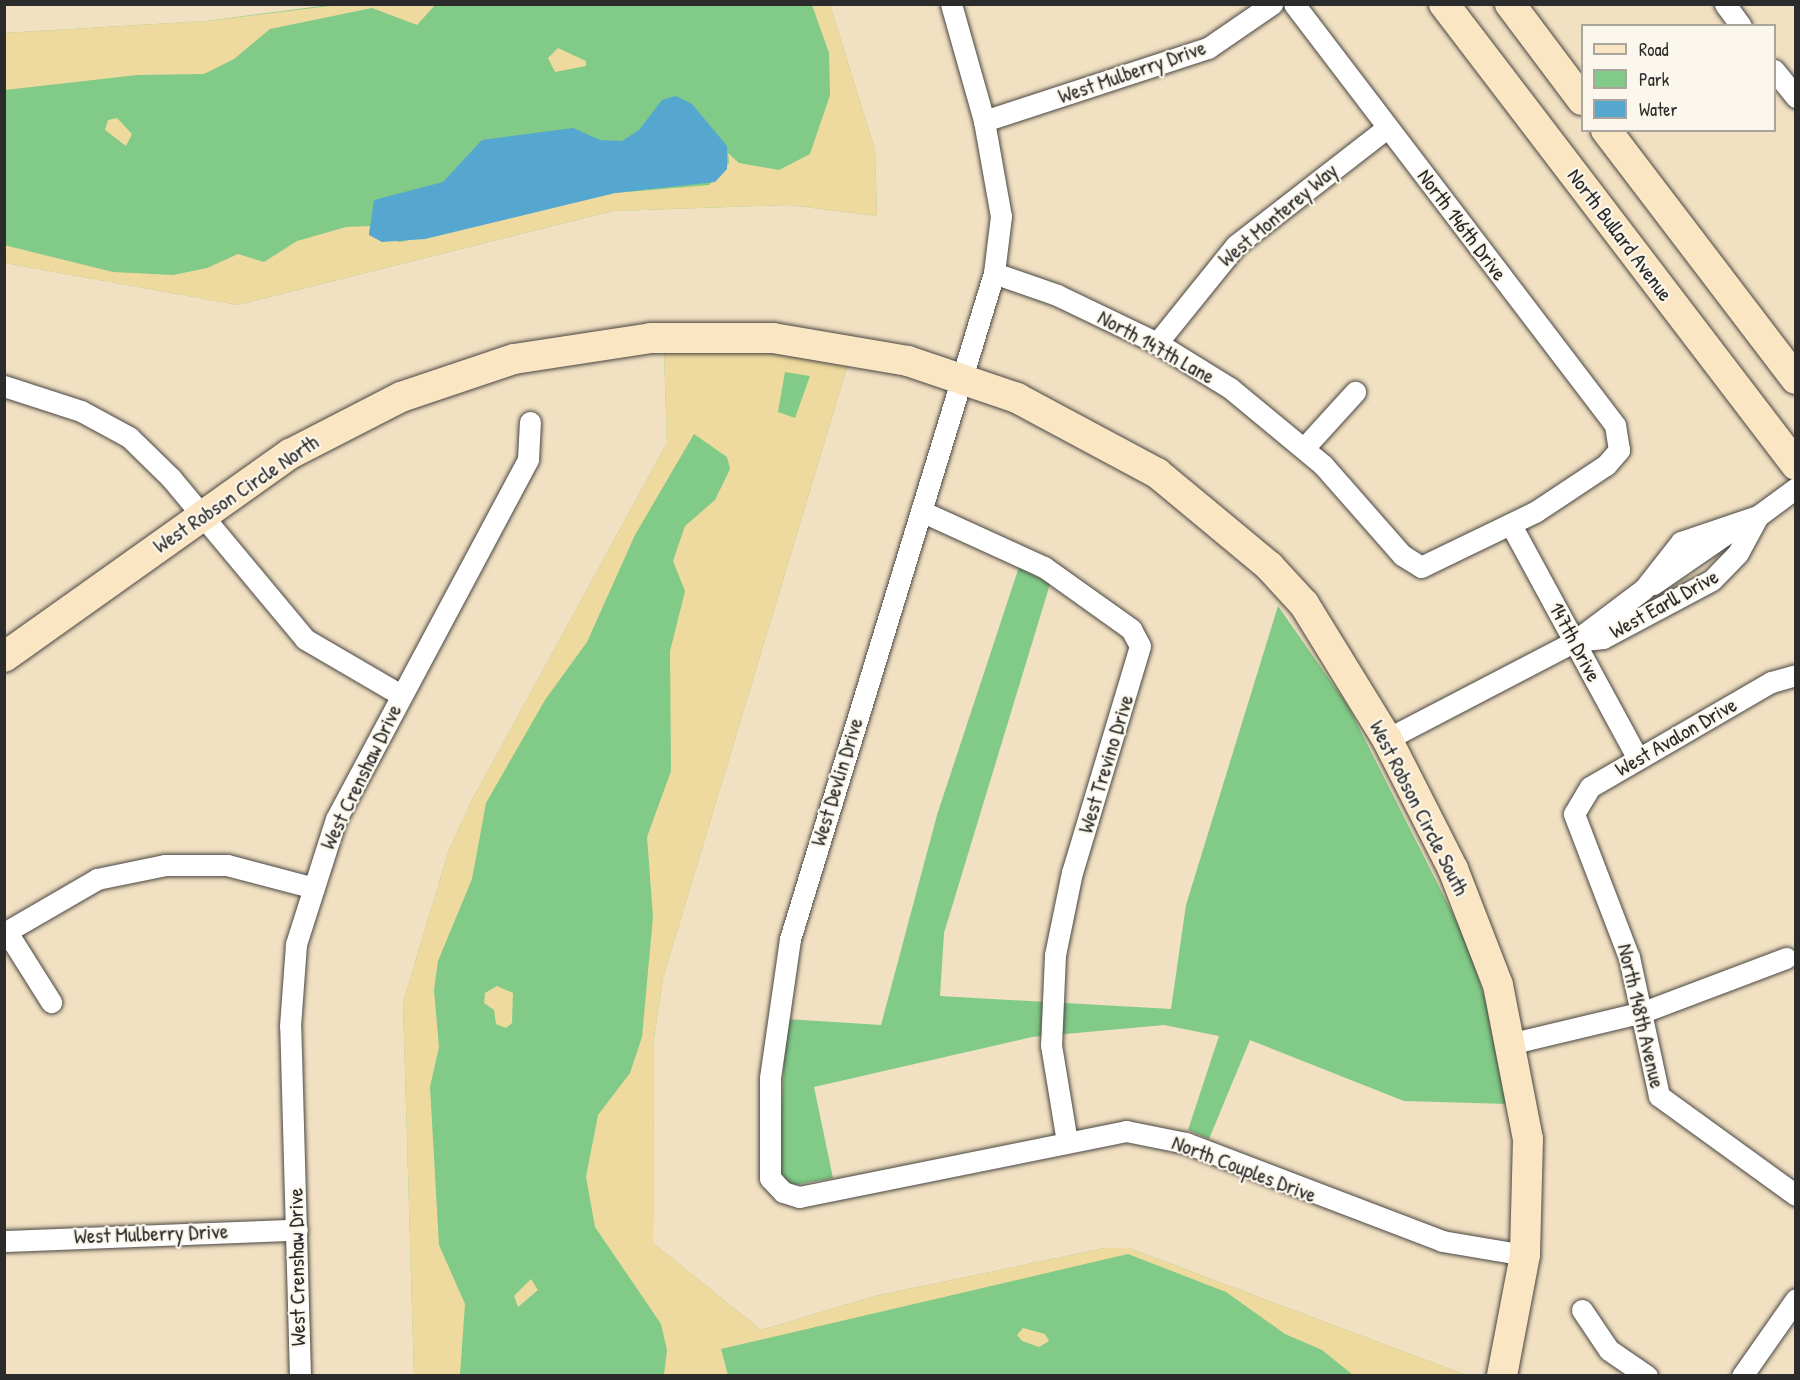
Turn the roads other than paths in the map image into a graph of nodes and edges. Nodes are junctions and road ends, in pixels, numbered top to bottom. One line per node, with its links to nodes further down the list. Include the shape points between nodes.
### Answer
1 (951, 4): 11 (street)
2 (1272, 4): 11 (street, West Mulberry Drive, via 1208,48)
3 (1294, 4): 12 (street, North 146th Drive)
4 (1444, 4): 23 (street, North Bullard Avenue)
5 (1510, 4): 10 (street)
6 (1725, 4): 7 (street)
7 (1740, 24)
8 (1776, 73): 9 (street)
9 (1796, 98)
10 (1581, 99)
11 (984, 121): 14 (street, via 1001,216)
12 (1388, 127): 15 (street, West Monterey Way, via 1236,245); 28 (street, North 146th Drive, via 1615,425 1619,450 1600,469)
13 (1608, 132): 17 (street)
14 (994, 273): 15 (street, North 147th Lane, via 1057,295); 16 (street)
15 (1157, 343): 22 (street, North 147th Lane, via 1230,388)
16 (962, 377): 20 (street, West Robson Circle North); 25 (street, West Devlin Drive); 26 (street, West Robson Circle North, via 872,353 773,338 651,338 544,353 459,375 372,409 290,454)
17 (1796, 379)
18 (4, 386): 26 (street, via 81,411 129,437)
19 (1355, 392): 22 (street)
20 (1017, 398): 33 (street, West Robson Circle South, via 1157,473 1269,566 1304,604)
21 (530, 422): 32 (street, West Crenshaw Drive, via 528,459)
22 (1304, 448): 28 (street, North 147th Lane, via 1402,555 1421,567)
23 (1796, 465)
24 (1796, 488): 27 (street, West Earll Drive)
25 (921, 511): 42 (street, West Trevino Drive, via 1044,567 1116,617 1140,646 1072,872 1055,955 1051,1045); 43 (street, West Devlin Drive, via 783,976 770,1078 768,1172)
26 (202, 514): 30 (street, West Robson Circle North); 32 (street, via 305,639)
27 (1748, 520): 29 (street, West Earll Drive, via 1681,542 1644,589); 29 (street, West Earll Drive, via 1738,553 1712,580 1604,638)
28 (1511, 525): 29 (street, 147th Drive)
29 (1575, 641): 33 (street, West Earll Drive); 34 (street, 147th Drive)
30 (4, 657)
31 (1794, 675): 34 (street, West Avalon Drive)
32 (401, 695): 36 (street, West Crenshaw Drive, via 336,819)
33 (1387, 739): 41 (street, West Robson Circle South, via 1480,930)
34 (1638, 759): 35 (street, West Avalon Drive, via 1590,787)
35 (1575, 814): 40 (street, North 148th Avenue, via 1612,905)
36 (310, 887): 37 (street, via 227,865 165,865 97,879); 45 (street, West Crenshaw Drive, via 296,944 291,1006)
37 (6, 932): 39 (street)
38 (1786, 958): 40 (street)
39 (51, 1002)
40 (1643, 1012): 41 (street); 44 (street, North 148th Avenue, via 1662,1100)
41 (1513, 1043): 47 (street, West Robson Circle South, via 1528,1140)
42 (1067, 1142): 43 (street, North Couples Drive, via 799,1197); 47 (street, North Couples Drive, via 1126,1131 1186,1143 1442,1241)
43 (783, 1192)
44 (1796, 1195)
45 (297, 1230): 46 (street, West Mulberry Drive); 50 (street, West Crenshaw Drive)
46 (4, 1241)
47 (1525, 1255): 51 (street, West Robson Circle South)
48 (1796, 1299): 53 (street)
49 (1582, 1310): 52 (street, via 1609,1350)
50 (300, 1376)
51 (1502, 1376)
52 (1647, 1376)
53 (1742, 1376)

